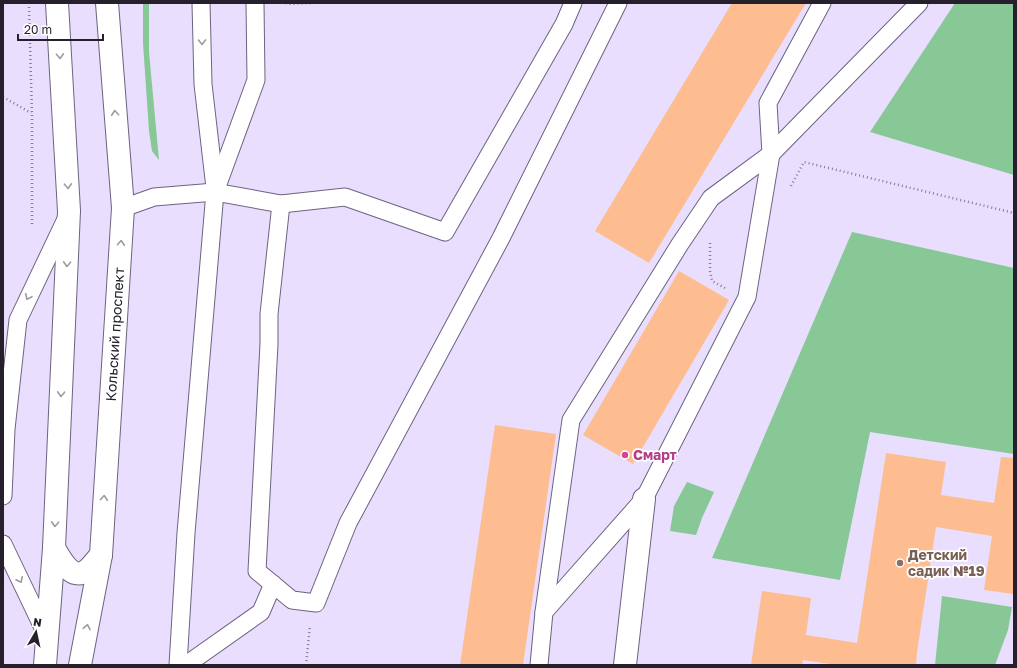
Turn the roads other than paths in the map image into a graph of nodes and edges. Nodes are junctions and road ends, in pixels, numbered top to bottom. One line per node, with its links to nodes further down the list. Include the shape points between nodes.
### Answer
1 (57, 3): 13 (main road, one-way to 13)
2 (107, 3): 12 (main road, Кольский проспект, one-way to 2)
3 (201, 3): 10 (lane, one-way to 10, via 203,84)
4 (255, 3): 10 (lane, via 256,80)
5 (573, 3): 11 (lane, via 564,24 446,232 345,197)
6 (618, 3): 21 (lane, via 501,238 348,523 316,603 292,600)
7 (822, 3): 9 (lane, via 768,103)
8 (919, 3): 9 (lane)
9 (772, 154): 17 (lane, via 747,297); 22 (lane, via 711,198 571,420)
10 (215, 192): 11 (lane); 12 (lane, via 154,197); 26 (lane)
11 (281, 204): 21 (lane, via 269,314 258,571)
12 (123, 208): 20 (main road, Кольский проспект, one-way to 12)
13 (69, 211): 14 (lane, one-way to 14, via 18,320); 19 (main road, one-way to 19)
14 (4, 430): 15 (lane)
15 (4, 474): 16 (lane)
16 (3, 496)
17 (644, 499): 22 (lane); 29 (main road)
18 (3, 544): 23 (lane, one-way to 23)
19 (54, 548): 20 (main road, via 64,564 75,573 84,572); 23 (main road)
20 (101, 555): 25 (main road, Кольский проспект, one-way to 20)
21 (273, 584): 27 (lane, via 261,612)
22 (544, 612): 28 (lane)
23 (47, 636): 24 (main road)
24 (45, 665)
25 (80, 665)
26 (178, 665)
27 (186, 665)
28 (539, 665)
29 (625, 665)

